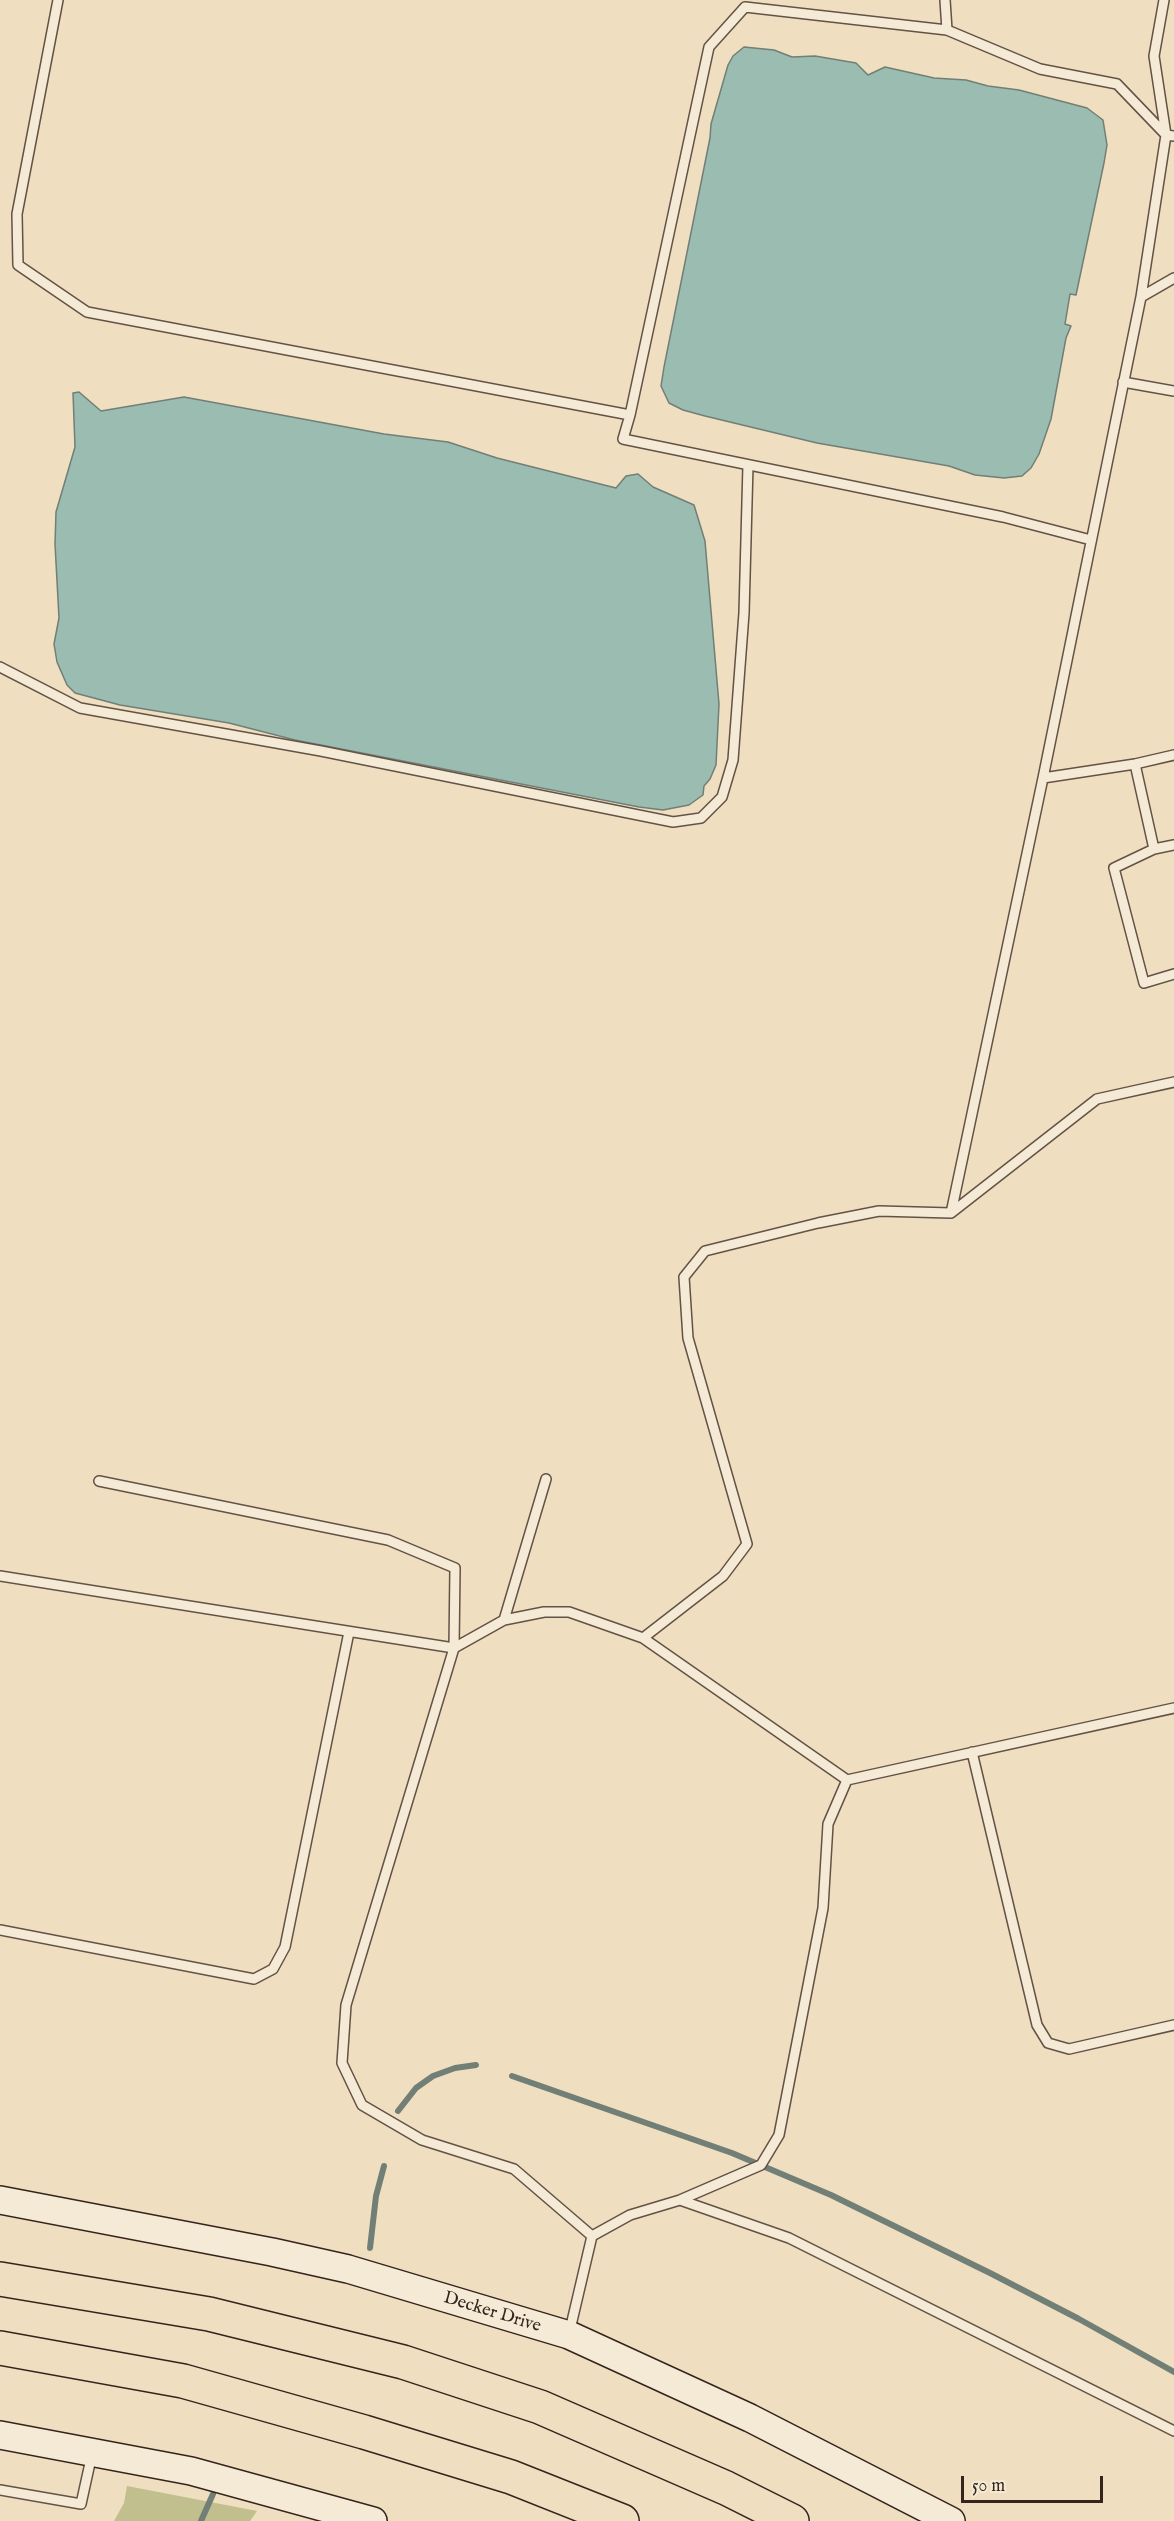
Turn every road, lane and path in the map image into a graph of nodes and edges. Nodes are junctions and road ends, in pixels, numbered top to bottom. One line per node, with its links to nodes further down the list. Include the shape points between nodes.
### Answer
1 (58, 0): 11 (lane, via 17,214 18,265 87,312)
2 (945, 0): 5 (lane)
3 (1164, 0): 6 (lane, via 1154,56)
4 (745, 4): 5 (lane); 11 (lane, via 709,47)
5 (947, 30): 6 (lane, via 1040,69 1117,84)
6 (1170, 136): 8 (lane)
7 (1174, 278): 8 (lane)
8 (1141, 297): 9 (lane)
9 (1123, 382): 10 (lane); 13 (lane)
10 (1174, 391)
11 (630, 415): 12 (lane, via 623,439)
12 (748, 465): 13 (lane, via 1003,517); 14 (lane, via 744,613 733,760 722,796 701,818 673,822 321,751 80,708)
13 (1091, 540): 17 (lane)
14 (0, 667)
15 (1174, 756): 16 (lane)
16 (1135, 764): 17 (lane); 19 (lane)
17 (1043, 778): 22 (lane)
18 (1174, 845): 19 (lane)
19 (1154, 849): 20 (lane, via 1114,868 1143,983)
20 (1174, 974)
21 (1174, 1082): 22 (lane, via 1097,1100)
22 (951, 1213): 28 (lane, via 879,1211 818,1223 705,1251 684,1277 688,1338 747,1544 723,1576)
23 (546, 1479): 26 (lane)
24 (99, 1481): 29 (lane, via 388,1540 455,1568)
25 (0, 1576): 27 (lane)
26 (504, 1620): 28 (lane, via 544,1612 569,1612); 29 (lane)
27 (349, 1632): 29 (lane); 33 (lane, via 285,1947 273,1969 254,1979)
28 (643, 1638): 32 (lane)
29 (454, 1648): 37 (lane, via 346,2005 342,2063 362,2105 422,2140 514,2169)
30 (1174, 1708): 31 (lane)
31 (972, 1752): 32 (lane); 34 (lane, via 1036,2025 1048,2043 1069,2049)
32 (847, 1780): 36 (lane, via 828,1824 823,1908 779,2135 761,2165)
33 (0, 1930)
34 (1174, 2025)
35 (0, 2200): 39 (main road, Decker Drive, via 348,2269)
36 (680, 2200): 37 (lane, via 630,2215); 41 (lane, via 789,2238)
37 (592, 2236): 39 (lane)
38 (0, 2279): 47 (highway, via 209,2314 404,2362 540,2407)
39 (569, 2335): 48 (main road, Decker Drive, via 750,2418)
40 (0, 2348): 46 (highway, via 195,2384 511,2477)
41 (1174, 2431)
42 (0, 2435): 43 (main road)
43 (93, 2452): 44 (lane, via 81,2504); 45 (main road, via 191,2471)
44 (0, 2490)
45 (373, 2521)
46 (622, 2521)
47 (792, 2521)
48 (951, 2521)

